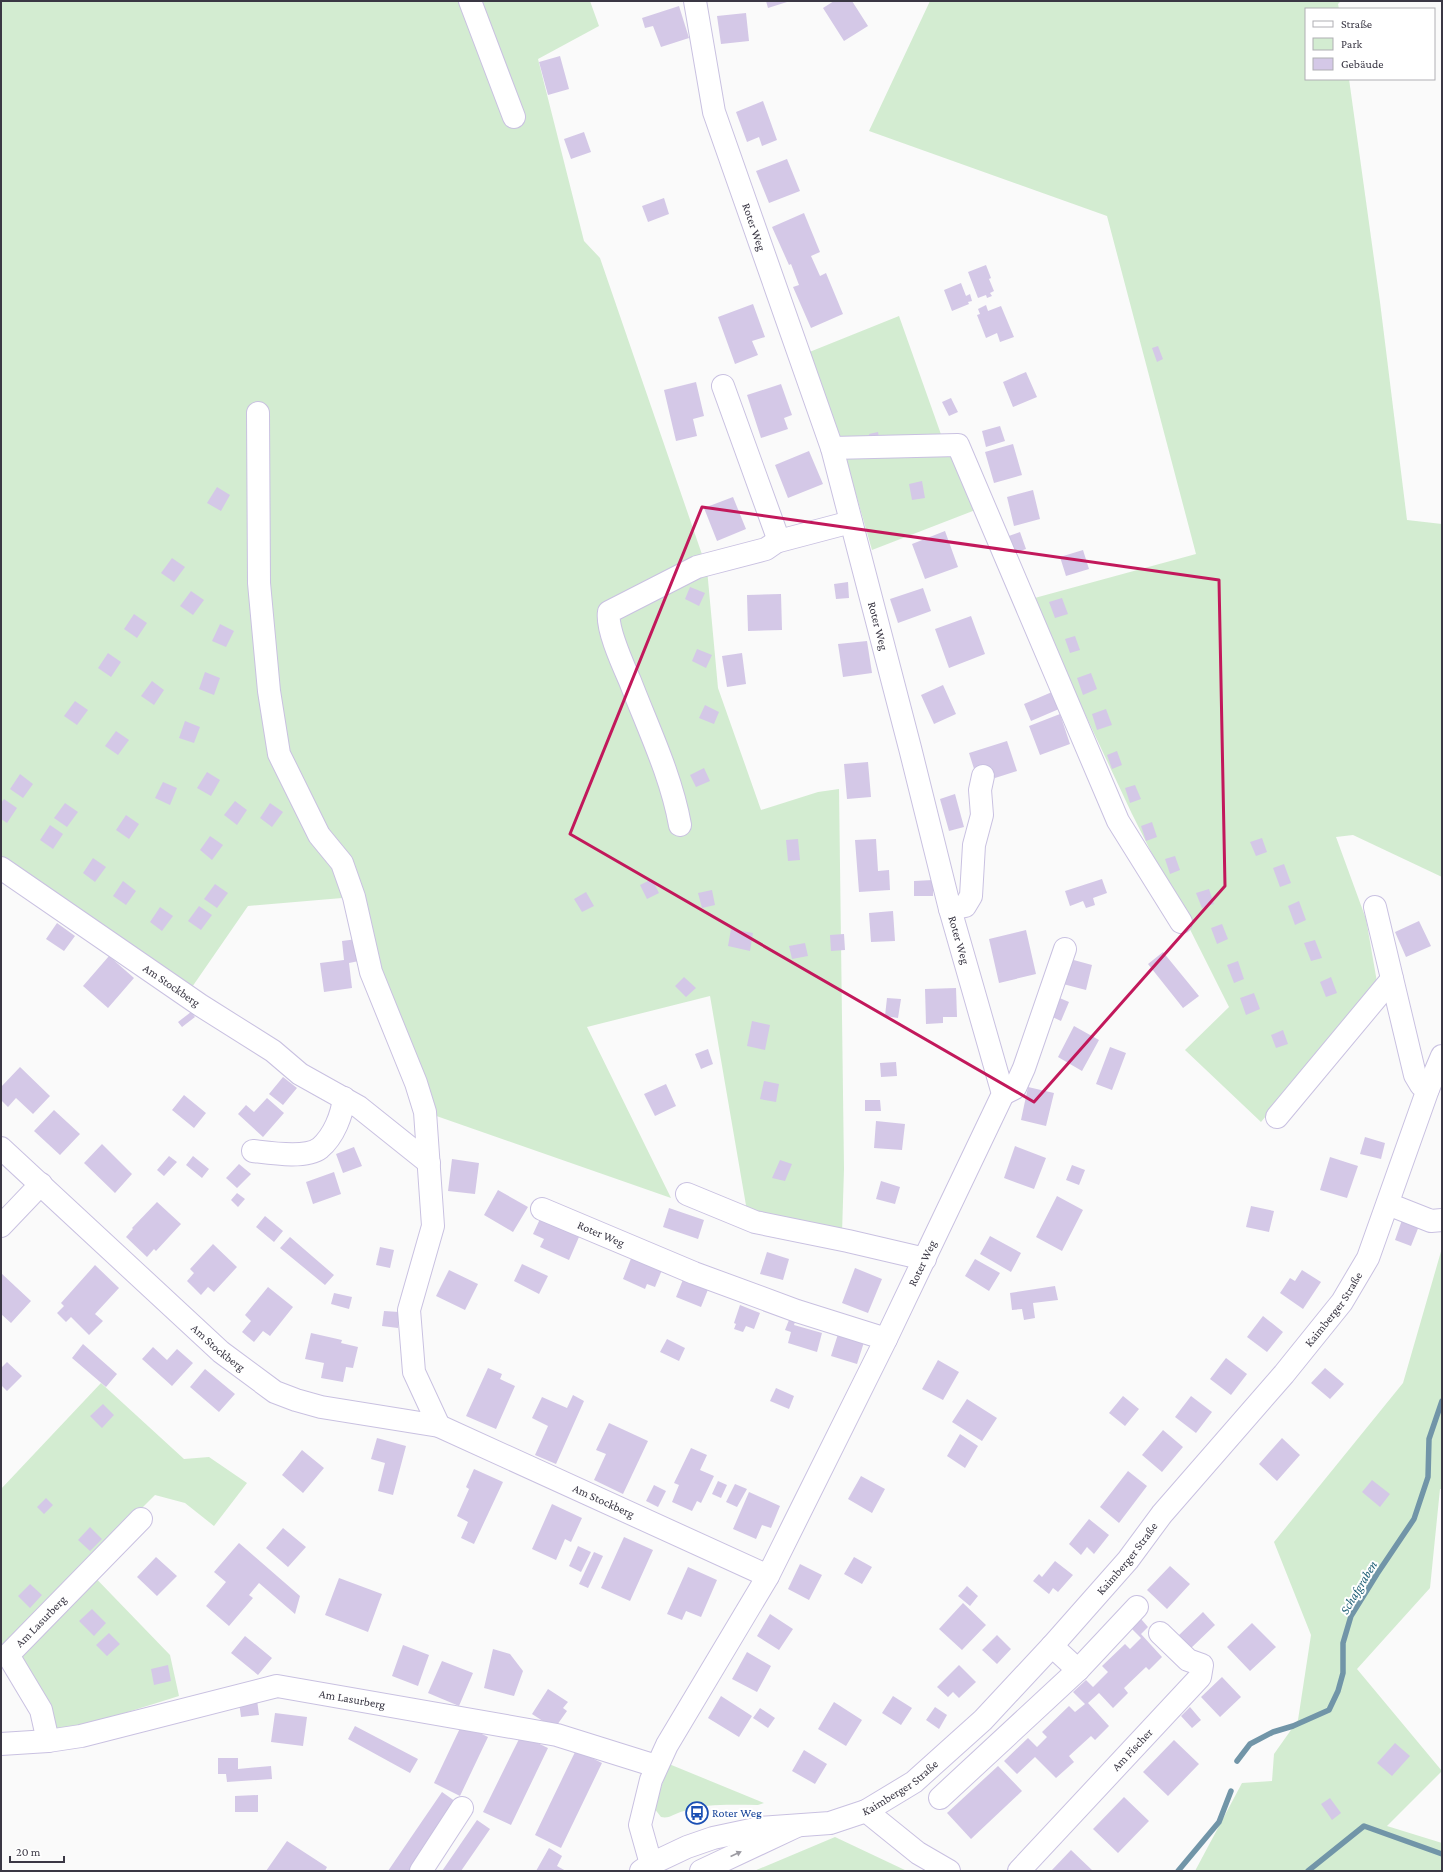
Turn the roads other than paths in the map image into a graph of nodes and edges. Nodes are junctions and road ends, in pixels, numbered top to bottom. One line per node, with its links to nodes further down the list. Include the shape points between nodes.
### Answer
1 (470, 1): 3 (street)
2 (695, 1): 6 (street, Roter Weg, via 714,112)
3 (514, 117)
4 (722, 386): 8 (street)
5 (258, 413): 24 (street, via 259,583 269,690 279,754 319,835 342,864 354,897 371,972 416,1083 425,1112)
6 (832, 448): 7 (street, Roter Weg); 14 (street, via 958,445 1118,821)
7 (851, 522): 8 (street); 13 (street, Roter Weg)
8 (779, 540): 10 (street, via 766,549 697,567 609,612 608,619 619,654 675,797)
9 (983, 776): 13 (street, via 980,790 982,815 974,845 971,896 965,906)
10 (680, 825)
11 (1, 868): 20 (street, Am Stockberg, via 194,1001 273,1051 300,1074)
12 (1375, 908): 16 (street)
13 (950, 909): 19 (street, Roter Weg)
14 (1181, 922)
15 (1065, 948): 19 (street, via 1024,1068 1015,1088)
16 (1392, 979): 18 (street, via 1415,1075 1421,1085); 21 (street)
17 (1442, 1056): 18 (street, Kaimberger Straße)
18 (1428, 1089): 27 (street, Kaimberger Straße)
19 (1003, 1094): 31 (street, Roter Weg)
20 (344, 1098): 23 (street, via 333,1131 320,1148 305,1153 279,1154); 24 (street, Am Stockberg)
21 (1277, 1117)
22 (1, 1148): 25 (street, Am Stockberg)
23 (254, 1151)
24 (429, 1163): 33 (street, via 433,1226 409,1310 414,1372)
25 (41, 1184): 30 (street); 33 (street, Am Stockberg, via 221,1352 275,1392 321,1407)
26 (687, 1194): 31 (street, via 756,1222)
27 (1388, 1204): 29 (street, via 1431,1221); 38 (street, Kaimberger Straße, via 1368,1258 1342,1302 1284,1374 1162,1514 1128,1560)
28 (542, 1210): 32 (street, Roter Weg, via 694,1273 797,1311)
29 (1442, 1220)
30 (1, 1226)
31 (925, 1259): 32 (street, Roter Weg)
32 (886, 1339): 35 (street, Roter Weg)
33 (439, 1426): 35 (street, Am Stockberg)
34 (141, 1519): 40 (street, Am Lasurberg, via 8,1655 41,1710)
35 (768, 1576): 42 (street, Roter Weg)
36 (1137, 1607): 39 (street)
37 (1160, 1633): 51 (street, Am Fischer, via 1188,1660 1202,1665 1200,1677)
38 (1052, 1646): 39 (street); 45 (street, Kaimberger Straße, via 983,1720 914,1782)
39 (1078, 1670): 43 (street)
40 (48, 1741): 41 (street, Am Lasurberg); 42 (street, Am Lasurberg, via 81,1736 277,1686 557,1735)
41 (1, 1744)
42 (656, 1766): 47 (street, Roter Weg, via 640,1825)
43 (940, 1798)
44 (462, 1808): 48 (street)
45 (866, 1811): 46 (street, Kaimberger Straße, via 830,1823); 50 (street, via 918,1853)
46 (797, 1826): 47 (street, Kaimberger Straße, via 760,1828 713,1838 688,1847); 49 (street, one-way to 46)
47 (646, 1868)
48 (421, 1871)
49 (701, 1871)
50 (948, 1871)
51 (1019, 1871)

